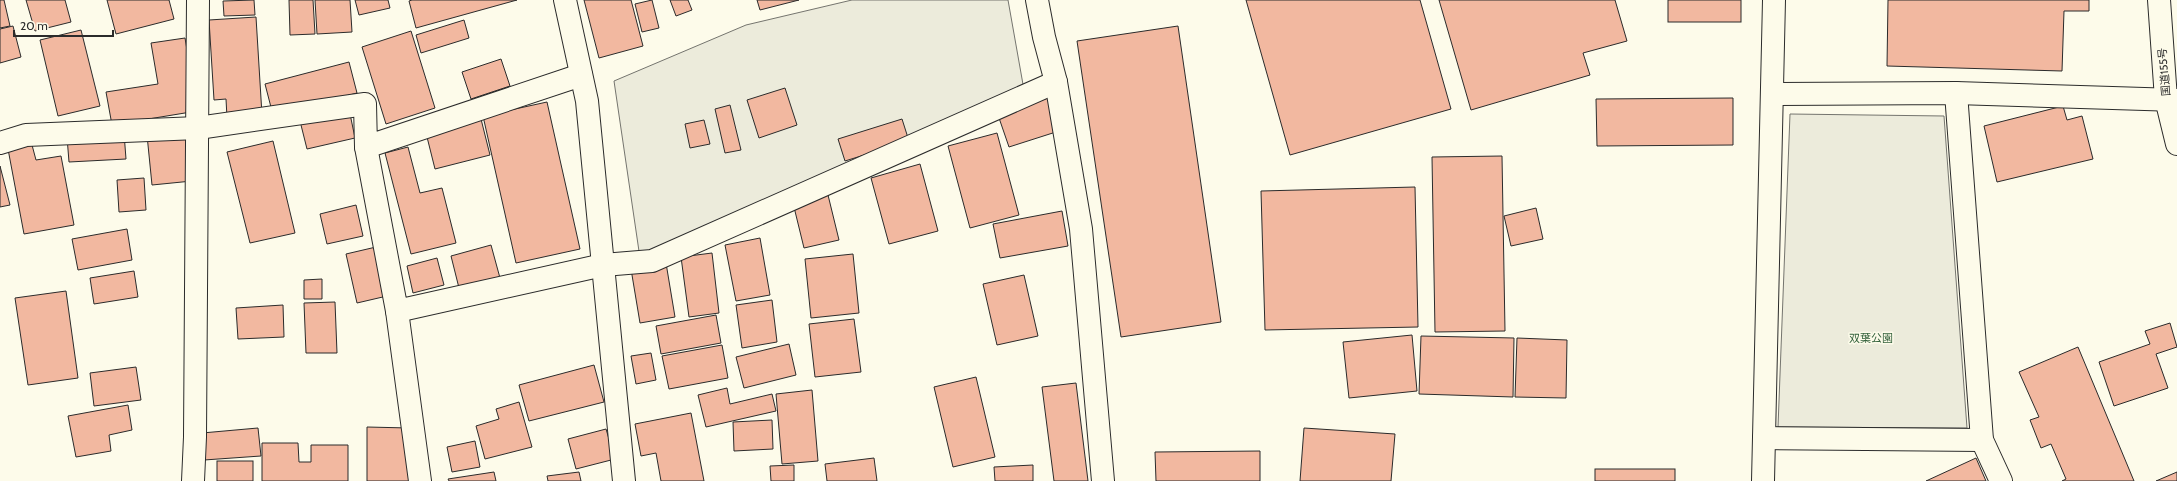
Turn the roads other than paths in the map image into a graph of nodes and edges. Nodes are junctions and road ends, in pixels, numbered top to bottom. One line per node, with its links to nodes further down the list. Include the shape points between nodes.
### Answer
1 (198, 0): 11 (main road)
2 (565, 0): 6 (main road)
3 (1037, 0): 7 (main road)
4 (1774, 0): 9 (main road)
5 (2159, 0): 10 (main road, 国道155号)
6 (581, 75): 14 (main road); 15 (main road, via 587,101)
7 (1056, 82): 15 (main road, via 652,261); 22 (main road, via 1081,229)
8 (1956, 93): 9 (main road); 10 (main road); 18 (main road)
9 (1773, 94): 17 (main road)
10 (2172, 99): 13 (main road, 国道155号)
11 (198, 128): 12 (main road, via 26,135); 14 (main road, via 365,104); 19 (main road)
12 (0, 143)
13 (2177, 144)
14 (366, 147): 16 (main road)
15 (603, 265): 16 (main road); 21 (main road)
16 (397, 311): 20 (main road)
17 (1764, 438): 18 (main road); 23 (main road)
18 (1982, 440): 24 (main road)
19 (193, 481)
20 (420, 481)
21 (624, 481)
22 (1103, 481)
23 (1763, 481)
24 (2001, 481)

